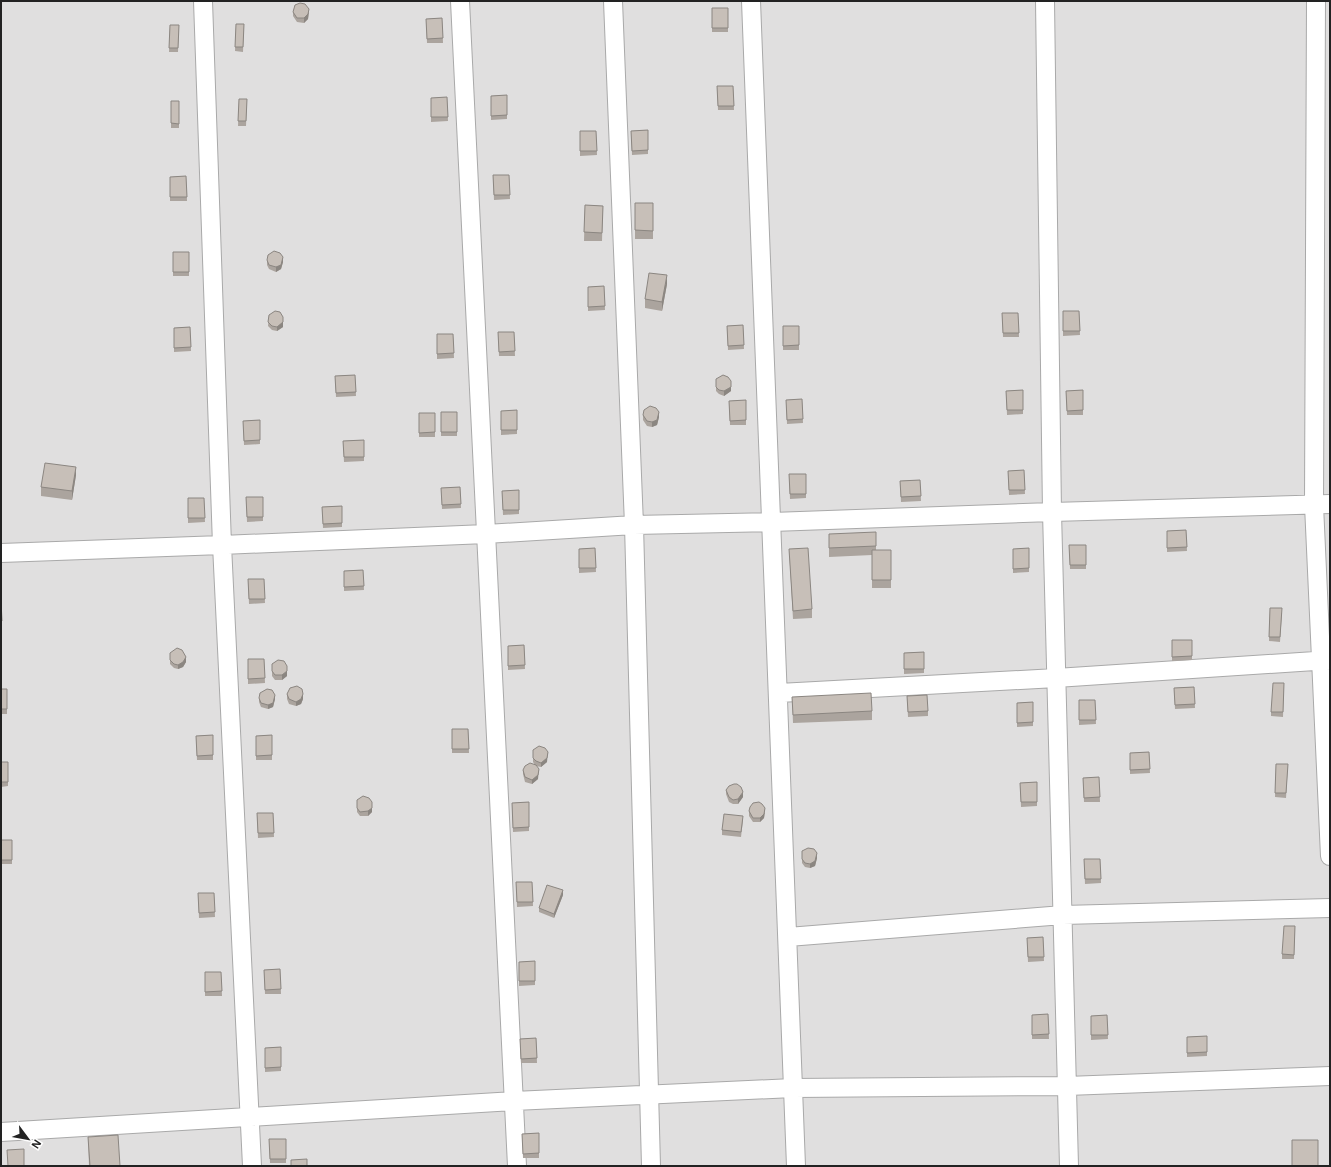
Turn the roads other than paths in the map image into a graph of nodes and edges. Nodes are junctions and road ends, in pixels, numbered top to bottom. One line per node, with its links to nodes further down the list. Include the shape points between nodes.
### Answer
1 (203, 1): 12 (street)
2 (460, 1): 11 (street)
3 (613, 1): 10 (street)
4 (751, 1): 9 (street)
5 (1045, 1): 8 (street)
6 (1316, 1): 7 (street)
7 (1322, 505): 8 (street); 14 (street)
8 (1052, 512): 9 (street); 15 (street)
9 (772, 522): 10 (street); 16 (street)
10 (634, 525): 11 (street); 24 (street)
11 (486, 534): 12 (street); 25 (street)
12 (222, 545): 13 (street); 26 (street)
13 (1, 553)
14 (1326, 660): 15 (street); 17 (street)
15 (1056, 678): 16 (street); 19 (street)
16 (779, 693): 20 (street)
17 (1330, 856)
18 (1330, 908): 19 (street)
19 (1062, 915): 20 (street); 22 (street)
20 (788, 937): 23 (street)
21 (1330, 1076): 22 (street)
22 (1067, 1086): 23 (street); 32 (street)
23 (793, 1088): 24 (street); 31 (street)
24 (649, 1094): 25 (street); 30 (street)
25 (514, 1101): 26 (street); 29 (street)
26 (250, 1117): 27 (street); 28 (street)
27 (1, 1132)
28 (252, 1166)
29 (517, 1166)
30 (651, 1166)
31 (796, 1166)
32 (1069, 1166)

